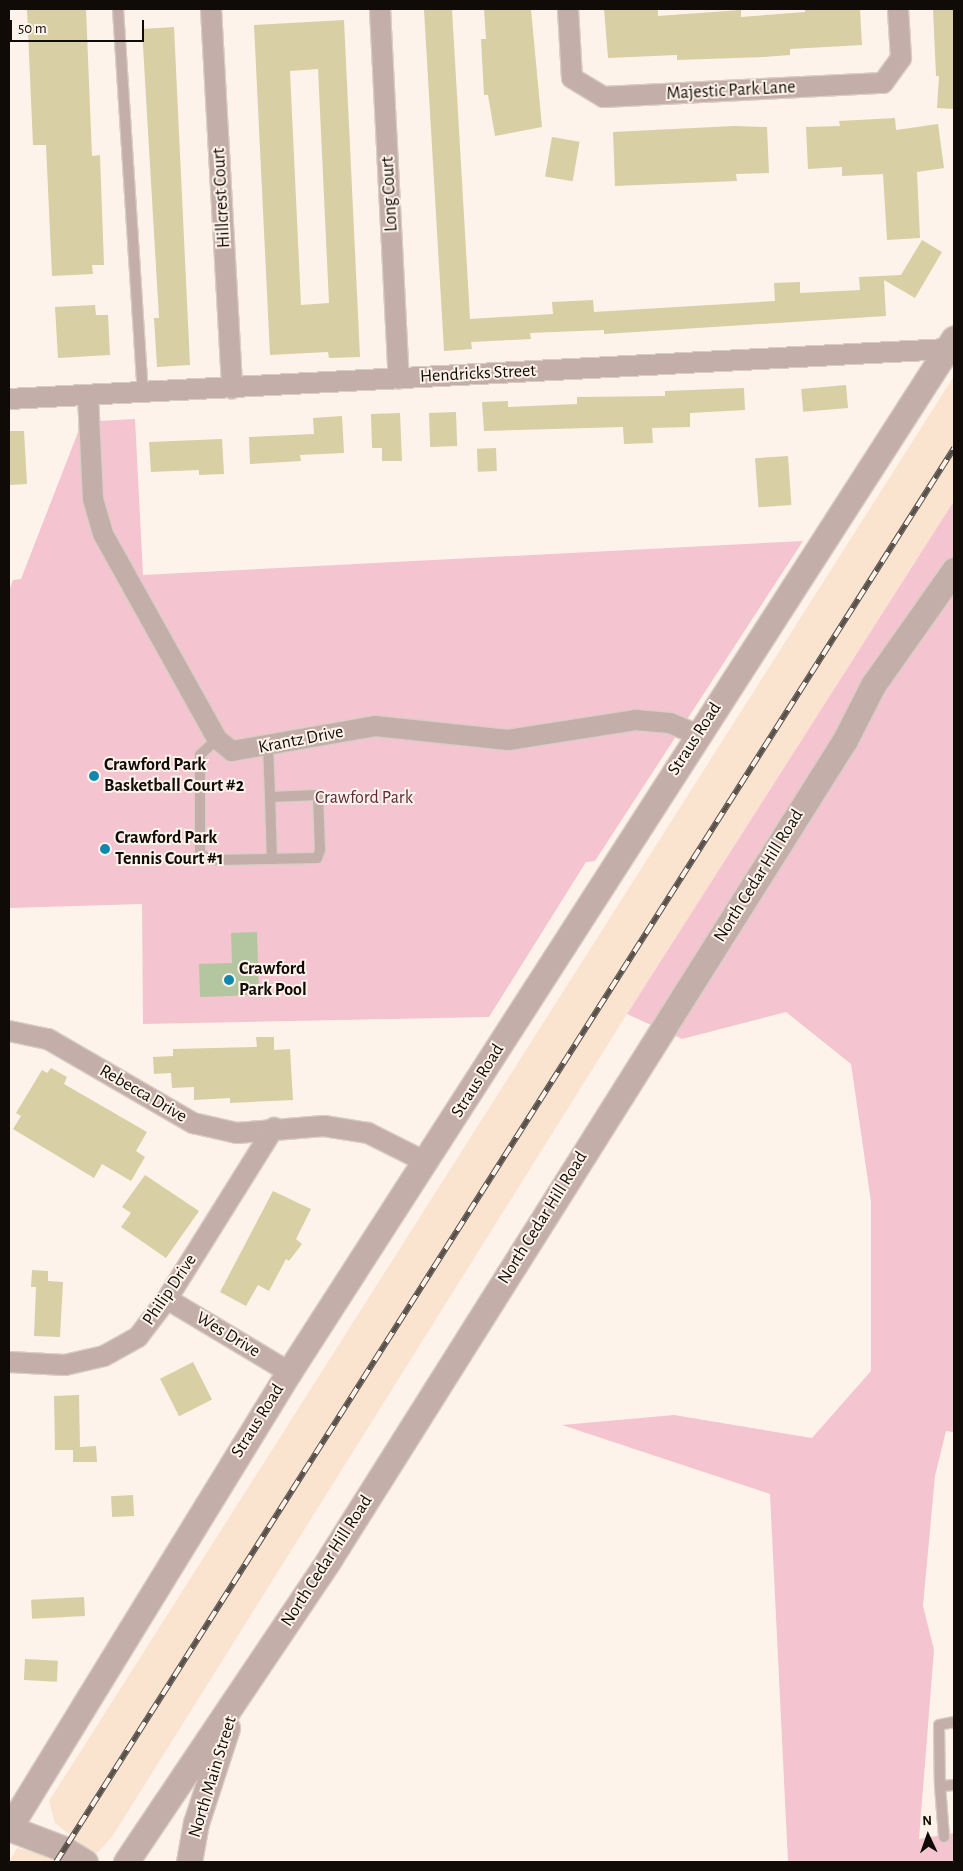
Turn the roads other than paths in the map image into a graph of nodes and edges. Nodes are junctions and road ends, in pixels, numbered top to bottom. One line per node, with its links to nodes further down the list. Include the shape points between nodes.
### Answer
1 (118, 9): 9 (lane)
2 (211, 9): 8 (street, Hillcrest Court)
3 (380, 9): 7 (street, Long Court)
4 (568, 9): 5 (street, Majestic Park Lane, via 572,78 604,96 883,83 901,58)
5 (898, 9)
6 (951, 344): 7 (street, Hendricks Street); 13 (street, Straus Road)
7 (399, 379): 8 (street, Hendricks Street)
8 (232, 388): 9 (street, Hendricks Street)
9 (143, 393): 10 (street, Hendricks Street)
10 (88, 396): 11 (street, Hendricks Street); 14 (street, via 93,498 103,534)
11 (9, 399)
12 (954, 570): 24 (street, North Cedar Hill Road, via 873,685 840,748 330,1558)
13 (698, 735): 15 (street, Krantz Drive, via 670,724 636,720 508,740 375,726); 20 (street, Straus Road)
14 (217, 739): 15 (street, Krantz Drive, via 232,751); 17 (lane, via 200,756 200,854 214,860)
15 (268, 746): 16 (lane)
16 (270, 797): 17 (lane); 17 (lane, via 318,795 320,850 317,858)
17 (272, 859)
18 (9, 1031): 19 (street, Rebecca Drive, via 48,1039 193,1123 237,1133)
19 (274, 1128): 20 (street, Rebecca Drive, via 324,1126 368,1134); 21 (street, Philip Drive)
20 (426, 1162): 23 (street, Straus Road)
21 (167, 1299): 22 (street, Philip Drive, via 138,1337 104,1356 65,1365); 23 (street, Wes Drive)
22 (9, 1362)
23 (288, 1372): 28 (street, Straus Road)
24 (240, 1693): 31 (street, North Cedar Hill Road); 32 (street, North Main Street, via 196,1823)
25 (954, 1722): 27 (lane, via 939,1725)
26 (954, 1785): 27 (lane)
27 (940, 1786): 29 (lane)
28 (9, 1828): 30 (street, via 64,1849)
29 (944, 1837)
30 (85, 1862)
31 (126, 1862)
32 (189, 1862)

